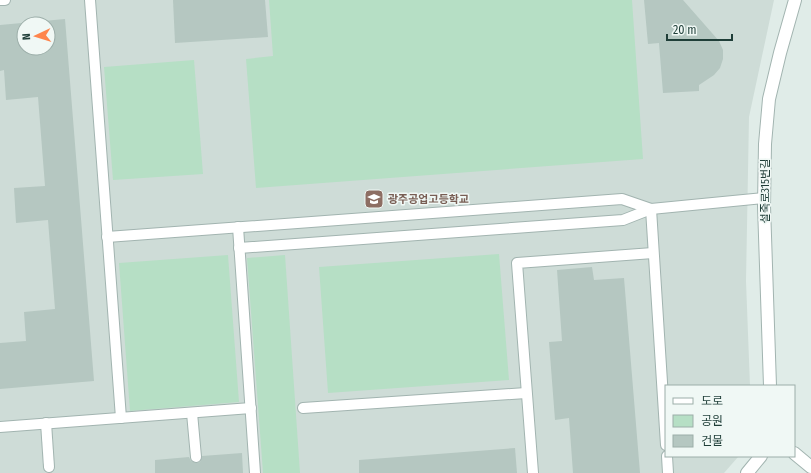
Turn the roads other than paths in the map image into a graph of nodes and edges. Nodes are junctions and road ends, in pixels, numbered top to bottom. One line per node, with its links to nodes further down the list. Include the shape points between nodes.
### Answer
1 (0, 0): 2 (lane)
2 (5, 0)
3 (90, 0): 8 (lane)
4 (795, 0): 5 (street, 설죽로315번길, via 769,99 764,144)
5 (764, 198): 6 (lane); 11 (street, 설죽로315번길)
6 (651, 209): 7 (lane, via 622,199); 9 (lane, via 623,220); 10 (lane)
7 (238, 227): 8 (lane); 9 (lane)
8 (107, 237): 16 (lane)
9 (239, 248): 13 (lane)
10 (654, 253): 12 (lane, via 517,263); 19 (lane)
11 (770, 385)
12 (526, 393): 14 (lane); 27 (lane)
13 (251, 408): 15 (lane); 26 (lane)
14 (303, 408)
15 (192, 413): 16 (lane); 21 (lane)
16 (121, 418): 17 (lane)
17 (46, 423): 18 (lane); 24 (lane)
18 (0, 427)
19 (665, 429)
20 (795, 454): 25 (street)
21 (196, 457)
22 (667, 457): 28 (lane)
23 (760, 457): 29 (street)
24 (49, 467)
25 (811, 467)
26 (255, 473)
27 (533, 473)
28 (668, 473)
29 (747, 473)

